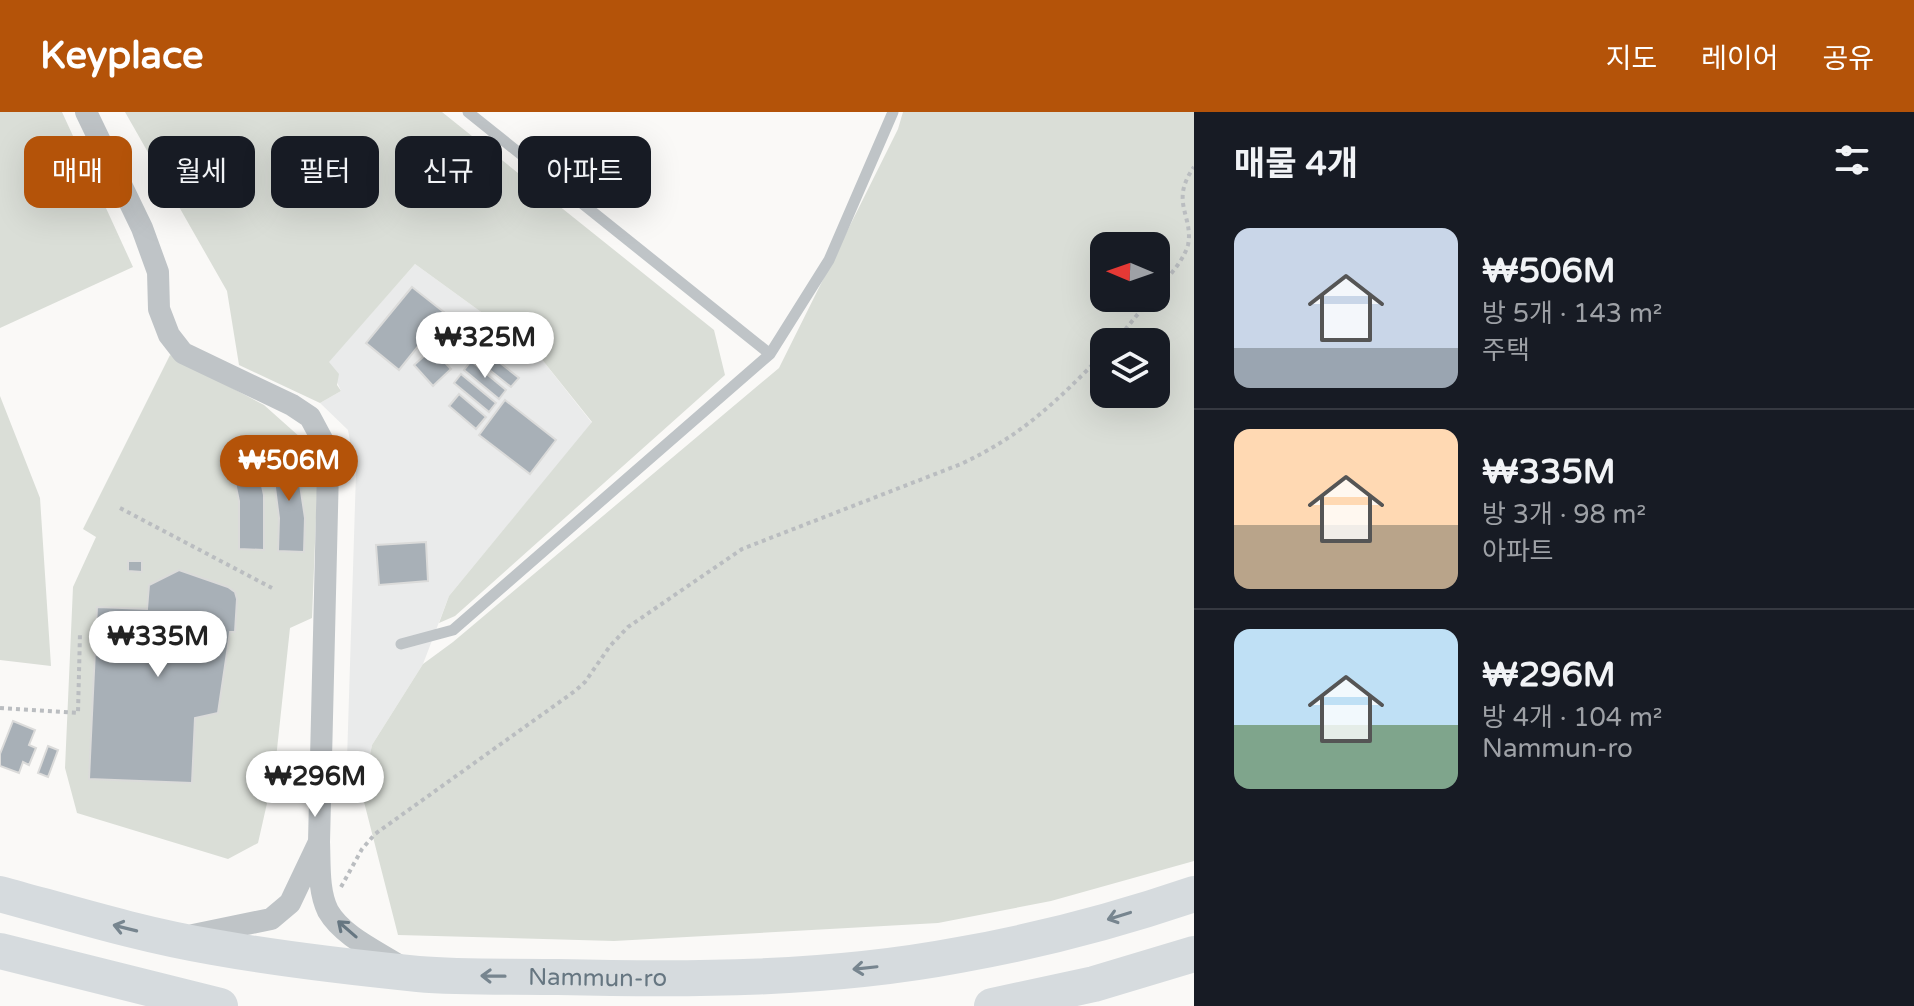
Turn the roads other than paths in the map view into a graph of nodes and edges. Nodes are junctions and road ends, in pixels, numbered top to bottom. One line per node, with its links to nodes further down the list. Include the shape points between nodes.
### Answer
1 (86, 112): 6 (street, via 142,228 158,272 159,309 169,335 183,353 310,417 325,445)
2 (468, 112): 4 (lane)
3 (893, 112): 4 (lane, via 829,260)
4 (770, 354): 5 (lane, via 453,630)
5 (401, 644)
6 (319, 842): 9 (street, via 290,903 271,919); 12 (street, one-way to 6, via 344,930 328,910 321,888)
7 (0, 894): 9 (main road, Nammun-ro, one-way to 7)
8 (1194, 894): 12 (main road, Nammun-ro, one-way to 12, via 958,956 862,968 761,977 633,979)
9 (174, 939): 12 (main road, Nammun-ro)
10 (0, 951): 13 (main road)
11 (1194, 954): 14 (main road, via 1094,984)
12 (411, 973)
13 (220, 1006)
14 (992, 1006)

